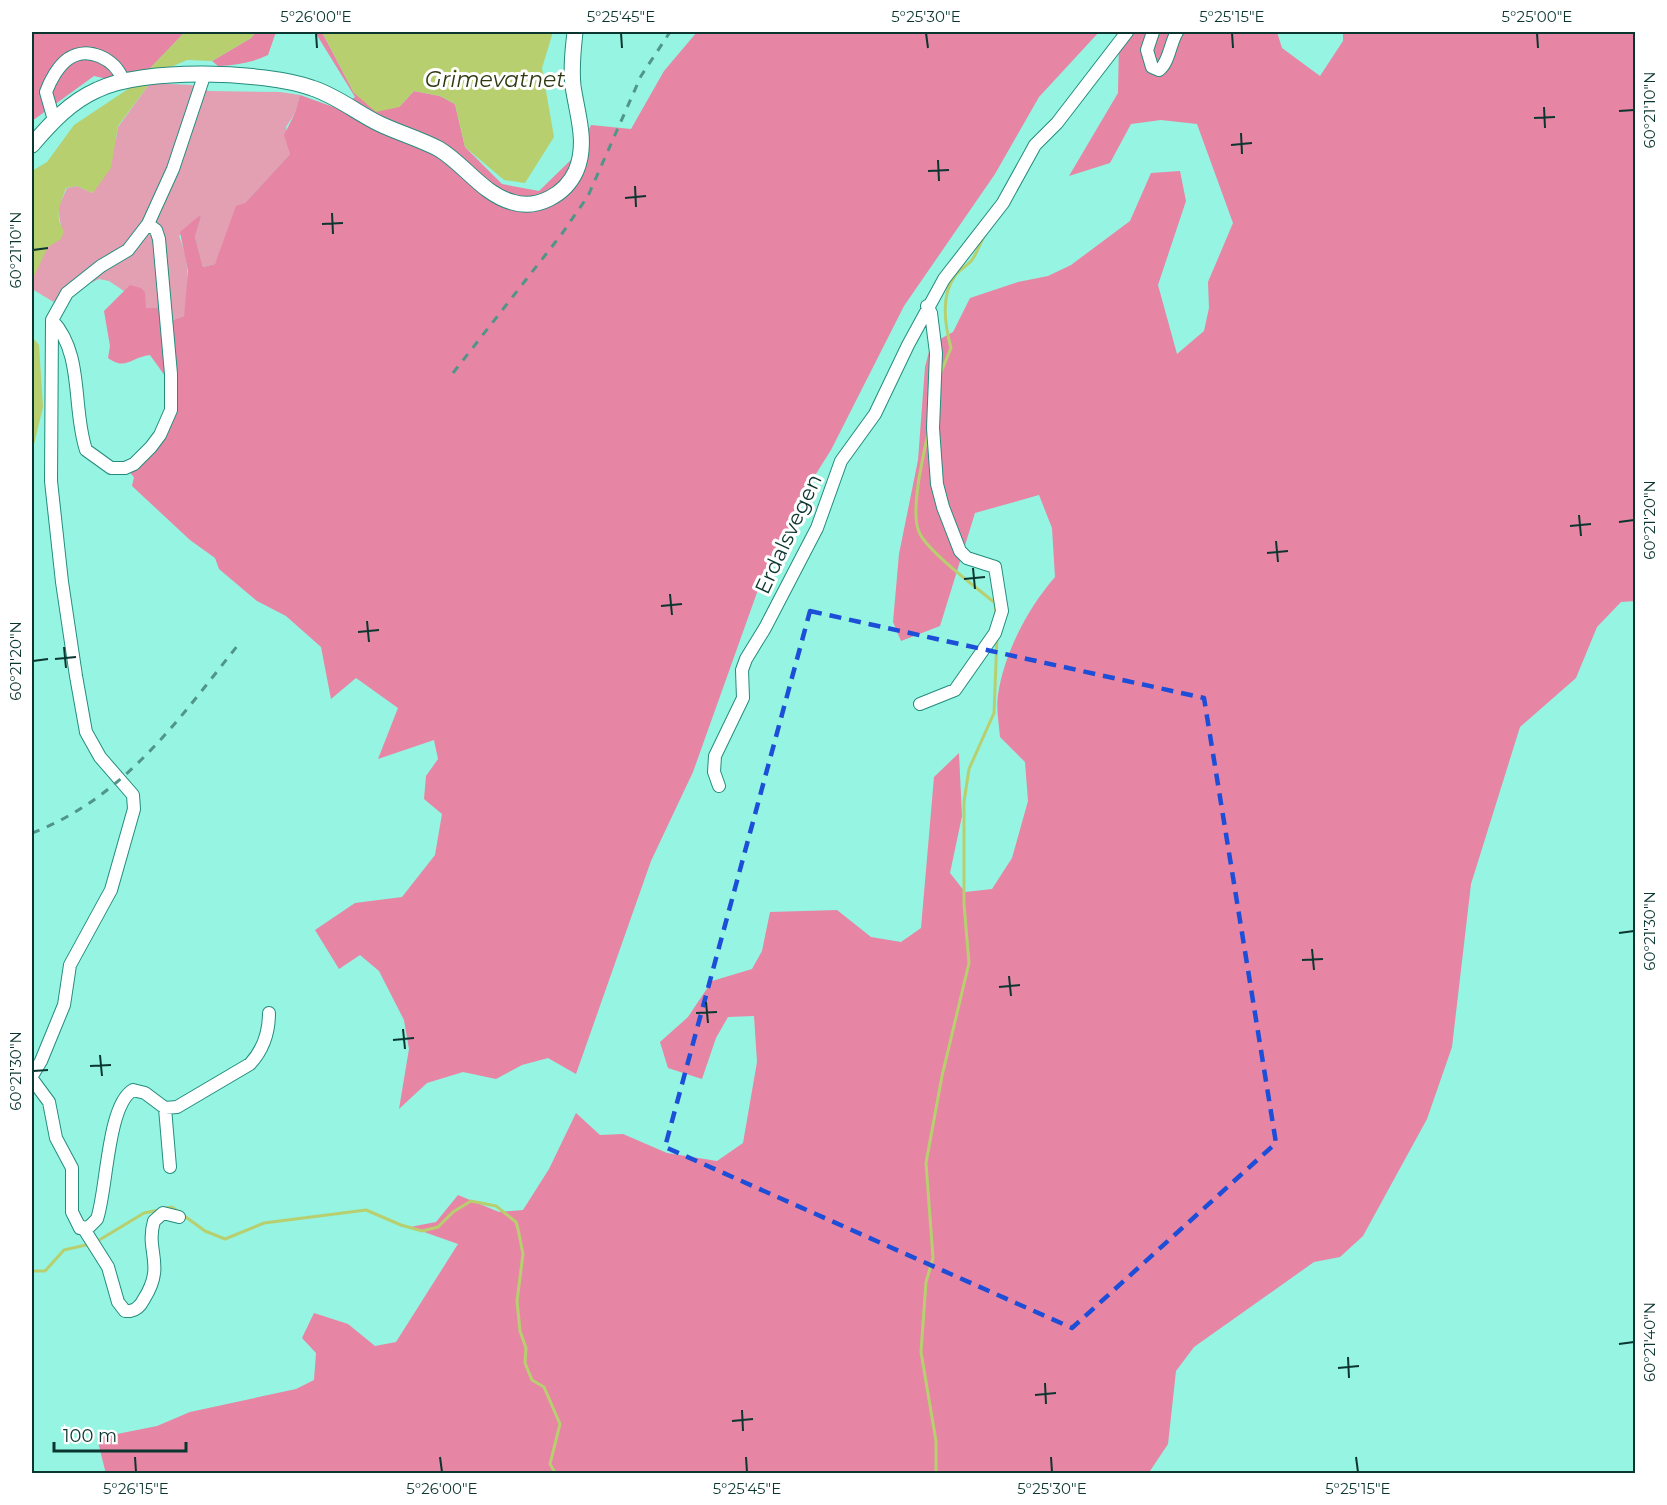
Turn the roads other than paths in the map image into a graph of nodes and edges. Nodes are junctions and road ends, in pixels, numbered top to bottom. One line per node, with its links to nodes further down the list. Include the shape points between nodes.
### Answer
1 (575, 32): 5 (main road, via 572,68 581,139 579,161 563,189 538,203 519,204 502,199 441,150 377,123 314,88 268,78)
2 (1127, 32): 10 (street, Erdalsvegen, via 1057,123 1035,145 1003,203 957,260)
3 (1153, 32): 4 (street, via 1147,57 1158,70 1166,62 1168,47)
4 (1177, 32)
5 (204, 76): 6 (main road); 9 (street, via 173,169)
6 (129, 79): 7 (main road, via 83,97); 7 (street, via 97,55 79,54 66,60 46,92)
7 (54, 120): 8 (main road)
8 (32, 145)
9 (148, 224): 11 (street, via 128,250 67,292); 11 (street, via 159,238 173,400 159,435 134,464 111,468 86,450 73,366 60,328)
10 (927, 306): 12 (street, via 936,353 933,428 938,491 960,551 967,558 995,567 1002,611 995,633 962,684 948,695); 13 (street, Erdalsvegen, via 875,414 841,461 817,528 746,659 742,670 743,698 715,756 714,772)
11 (52, 320): 15 (street, via 51,481 76,676 86,732 100,757 133,795 134,809 111,890 70,965 64,1005)
12 (920, 704)
13 (719, 786)
14 (269, 1013): 16 (street, via 269,1029 250,1064 185,1103)
15 (32, 1077): 19 (street, via 49,1102 56,1138 72,1168 74,1220)
16 (165, 1108): 17 (street); 19 (street, via 137,1089 124,1097 108,1154 100,1212 94,1223)
17 (170, 1167)
18 (179, 1217): 19 (street, via 163,1213 154,1221 151,1236 155,1279 135,1310 125,1311 121,1307 108,1267)
19 (84, 1229)

